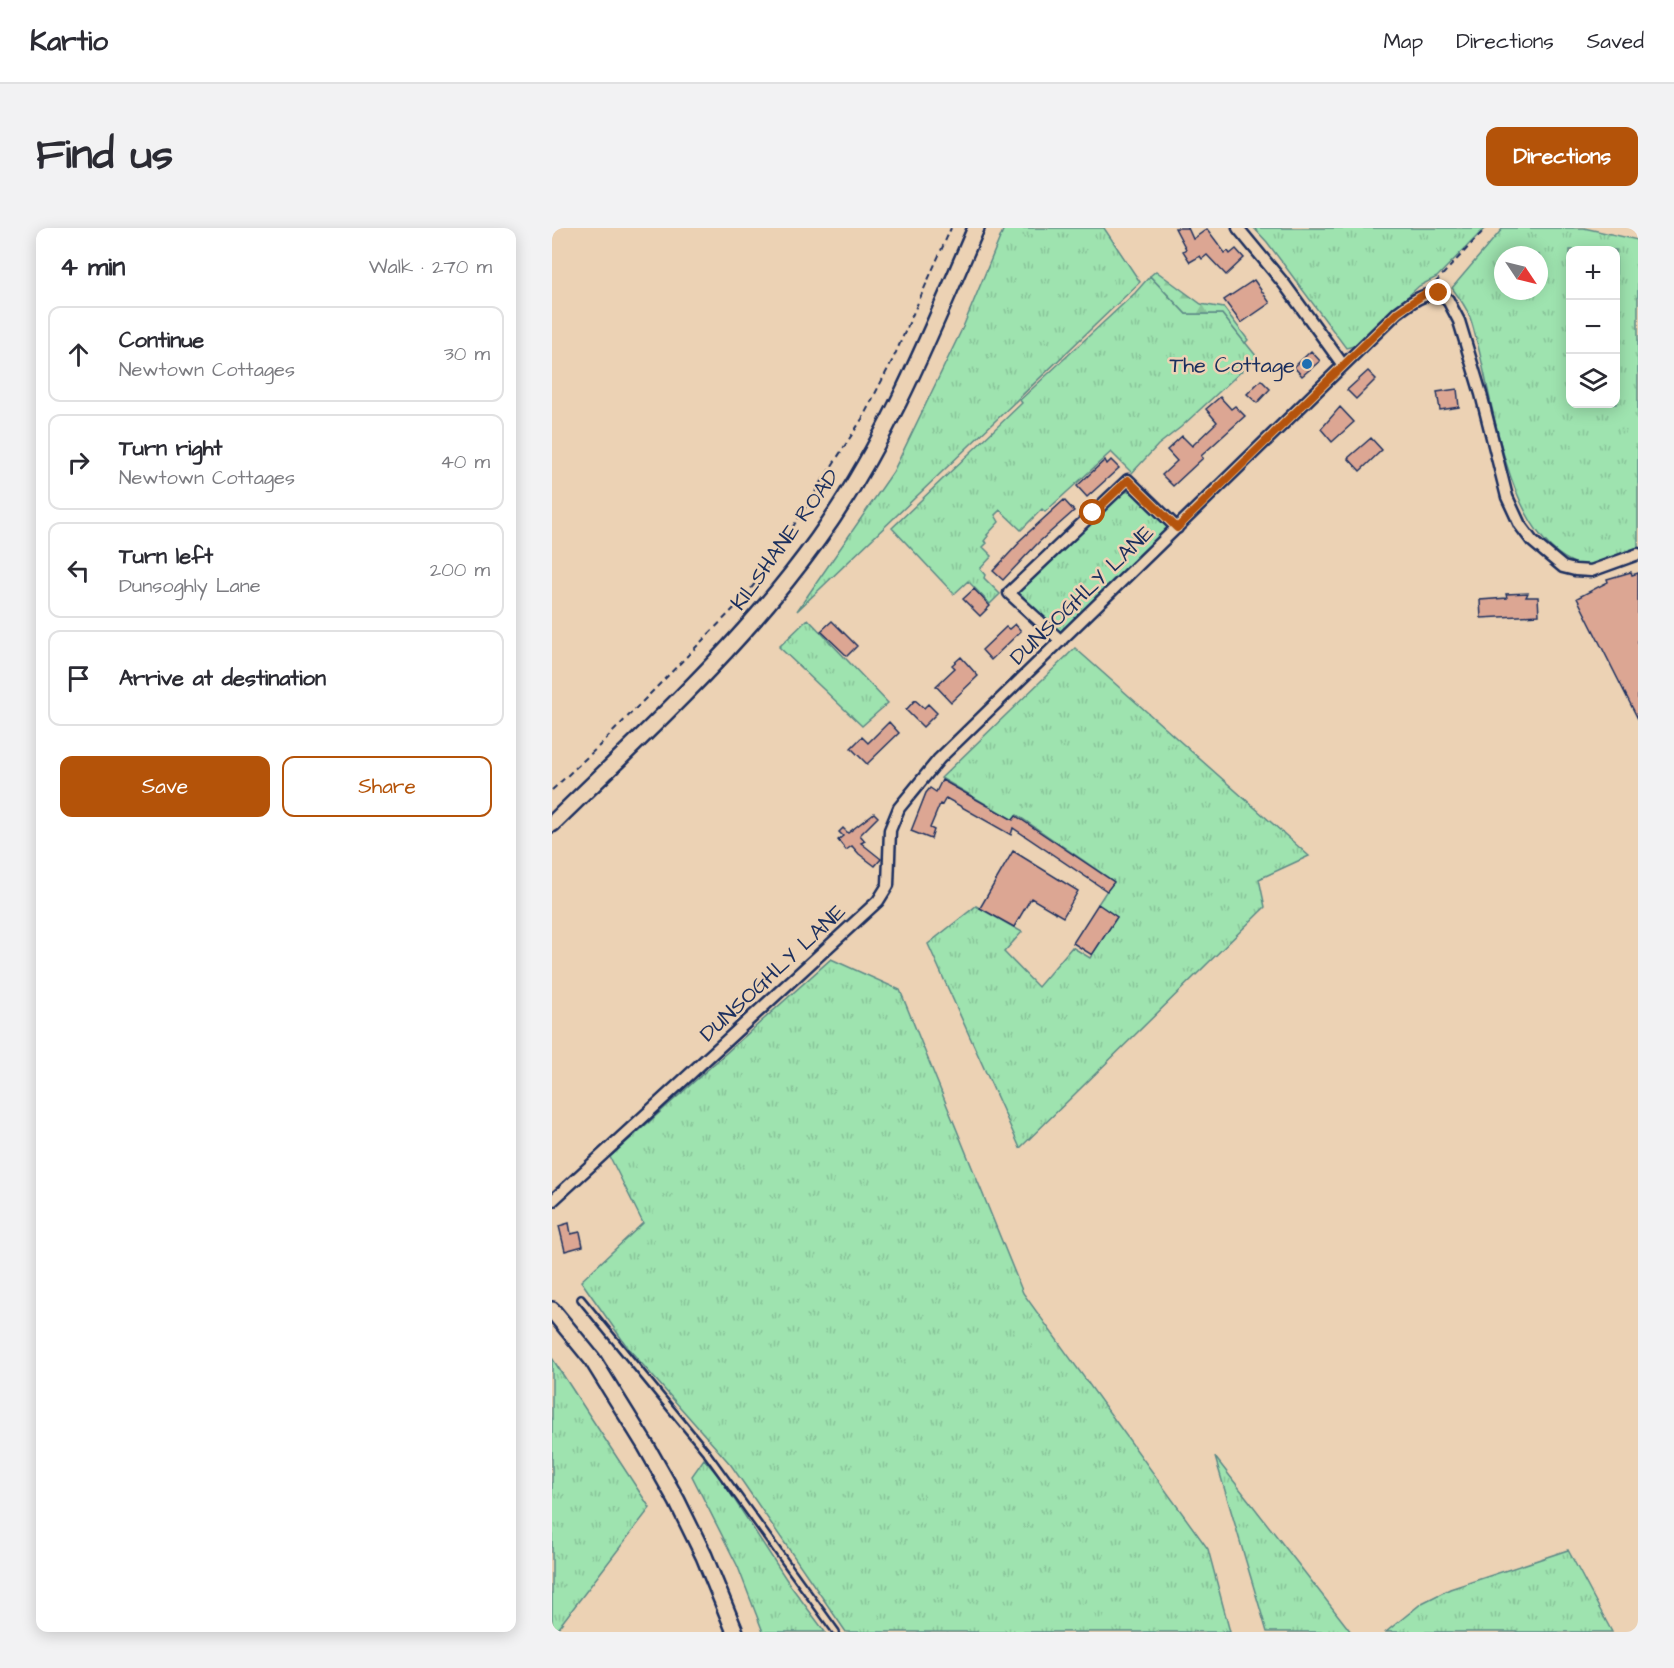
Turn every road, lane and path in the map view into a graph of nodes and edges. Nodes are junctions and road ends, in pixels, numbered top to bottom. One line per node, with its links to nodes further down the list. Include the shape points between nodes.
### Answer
1 (951, 228): 10 (path, via 862,419 767,567 744,598)
2 (976, 228): 11 (street, KILSHANE ROAD, via 916,368 885,429 818,538 723,655)
3 (1238, 228): 6 (street)
4 (1486, 228): 5 (path, via 1438,279)
5 (1431, 294): 6 (street, DUNSOGHLY LANE, via 1426,293 1398,312); 8 (street, via 1439,293 1448,300 1459,321 1507,497 1532,541 1563,567 1575,570 1591,571)
6 (1343, 365): 7 (street, DUNSOGHLY LANE)
7 (1177, 528): 9 (street, DUNSOGHLY LANE); 9 (street, via 1128,480 1009,593)
8 (1638, 554)
9 (1061, 641): 12 (street, DUNSOGHLY LANE, via 939,759 899,808 890,830 888,885 878,901)
10 (552, 790)
11 (552, 824)
12 (552, 1201)
13 (581, 1299): 16 (lane, via 706,1452)
14 (552, 1310): 15 (street, via 592,1359 646,1446 704,1556)
15 (735, 1632)
16 (836, 1632)

